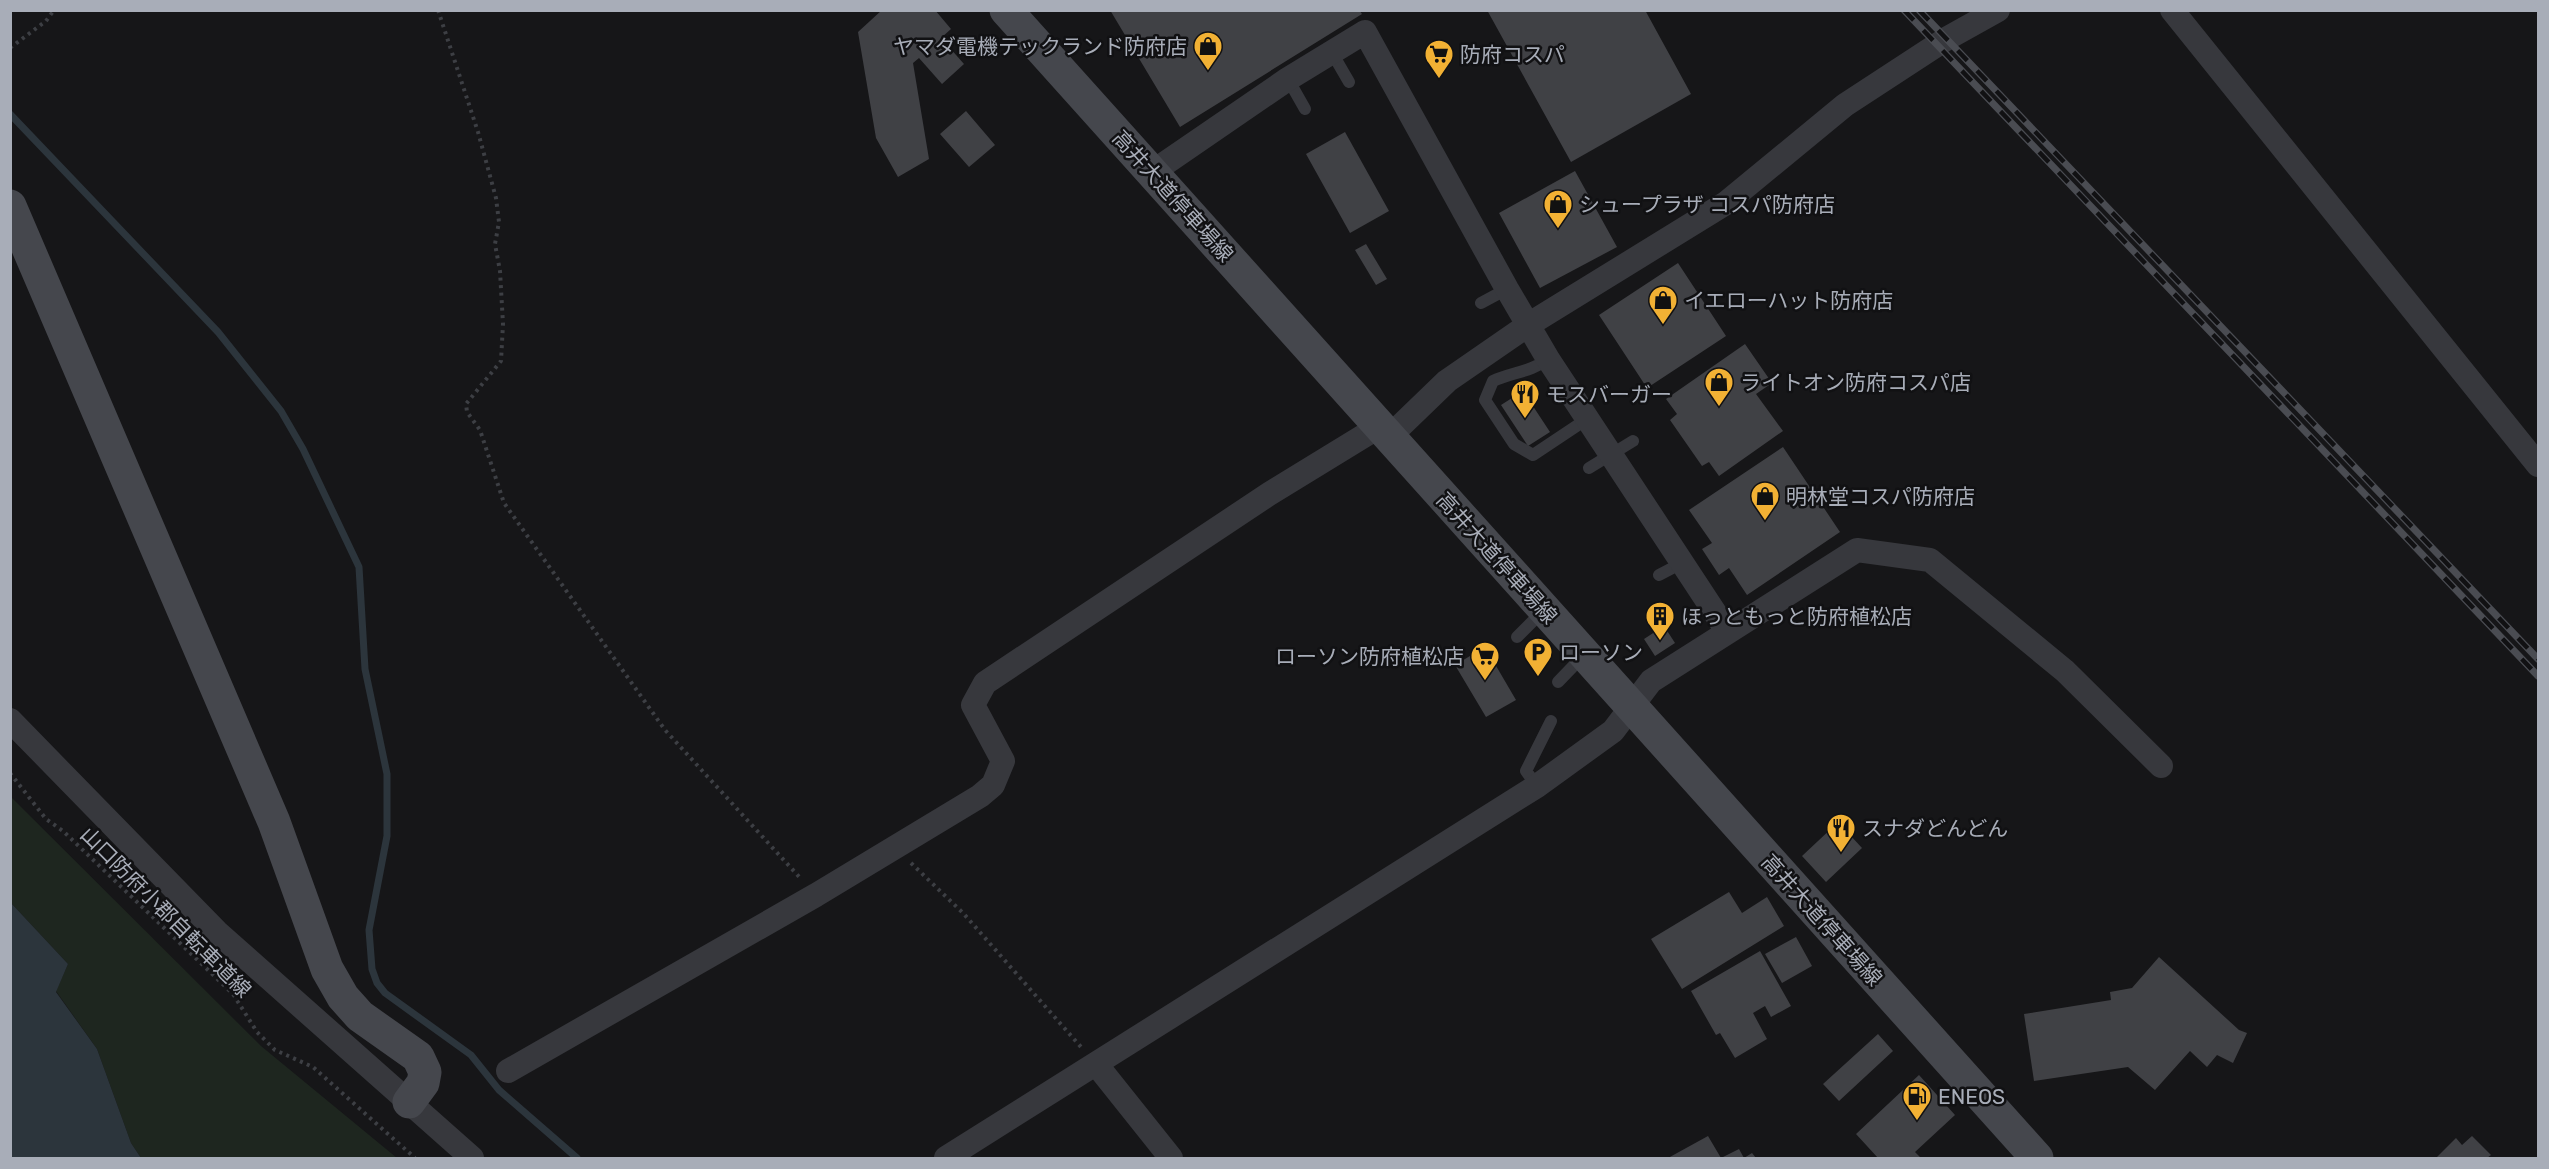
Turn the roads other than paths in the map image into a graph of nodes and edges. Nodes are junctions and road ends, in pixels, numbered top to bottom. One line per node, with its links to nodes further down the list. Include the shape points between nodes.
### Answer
1 (1006, 10): 8 (main road, 高井大道停車場線)
2 (1998, 10): 12 (street, via 1845,105 1726,204)
3 (2172, 10): 18 (street)
4 (1331, 51): 5 (street); 6 (lane); 10 (street, via 1365,32)
5 (1288, 79): 7 (lane); 8 (street)
6 (1349, 82)
7 (1305, 109)
8 (1151, 173): 15 (main road, 高井大道停車場線)
9 (10, 206): 34 (main road, via 274,822 327,969 360,1016 418,1057 425,1072 423,1083)
10 (1506, 290): 11 (lane); 12 (street)
11 (1481, 303)
12 (1528, 325): 13 (street); 15 (street)
13 (1548, 359): 14 (street); 14 (lane, via 1534,370 1513,371 1493,381 1485,400 1514,444 1533,455)
14 (1587, 419): 17 (street)
15 (1384, 431): 22 (main road, 高井大道停車場線); 33 (street, via 1269,494 985,683 973,705 1003,760 993,785 980,796)
16 (1633, 441): 17 (lane)
17 (1610, 454): 19 (lane); 20 (street)
18 (2538, 465)
19 (1589, 468)
20 (1682, 563): 21 (lane); 23 (street)
21 (1659, 575)
22 (1543, 611): 24 (lane); 25 (main road, 高井大道停車場線)
23 (1727, 631): 27 (street, via 1651,681); 30 (street, via 1857,550 1930,560 2065,671)
24 (1517, 637)
25 (1583, 656): 26 (lane); 27 (main road, 高井大道停車場線)
26 (1558, 682)
27 (1632, 709): 31 (street, via 1613,731); 38 (main road, 高井大道停車場線)
28 (10, 720): 34 (street, via 217,932)
29 (1551, 722): 31 (lane, via 1527,771)
30 (2161, 766)
31 (1537, 786): 32 (street)
32 (1096, 1064): 36 (street); 37 (street)
33 (508, 1071)
34 (409, 1102): 35 (street)
35 (472, 1158)
36 (946, 1158)
37 (1171, 1158)
38 (2037, 1158)

